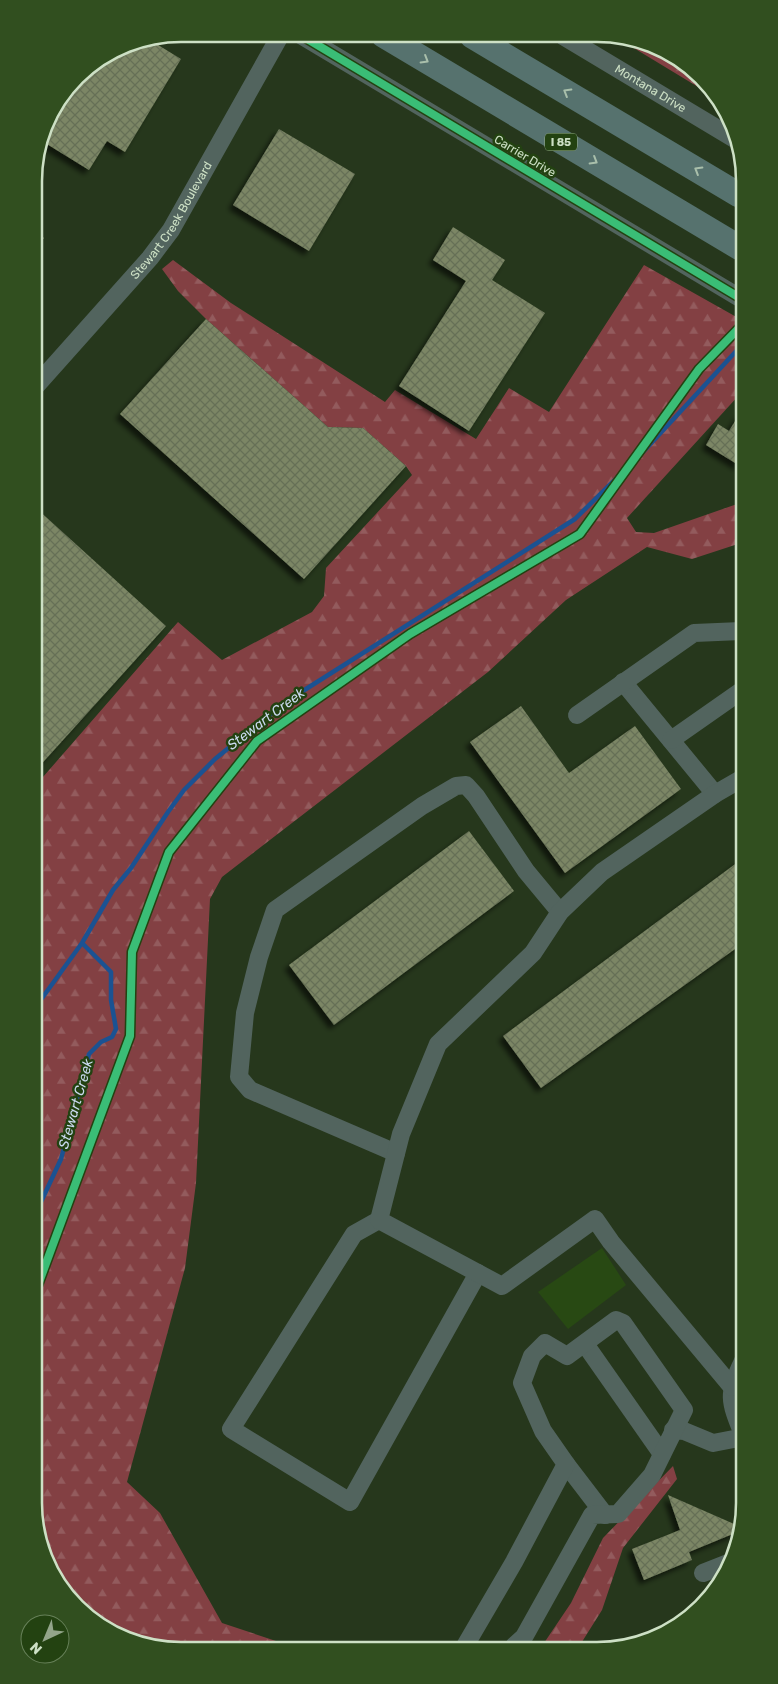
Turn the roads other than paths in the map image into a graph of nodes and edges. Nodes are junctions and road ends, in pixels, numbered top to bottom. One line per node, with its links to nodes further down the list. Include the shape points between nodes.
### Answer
1 (276, 43): 10 (street, Stewart Creek Boulevard, via 171,230)
2 (313, 43): 9 (street, Carrier Drive)
3 (396, 43): 8 (highway, I 85, one-way to 8)
4 (484, 43): 7 (highway, one-way to 4)
5 (575, 43): 6 (street, Montana Drive)
6 (727, 135)
7 (736, 193)
8 (736, 246)
9 (736, 296)
10 (43, 378)
11 (736, 631): 12 (street, via 694,633)
12 (623, 682): 14 (street); 15 (street)
13 (736, 695): 15 (street)
14 (576, 714)
15 (670, 740): 17 (street)
16 (736, 782): 17 (street)
17 (715, 794): 18 (street, via 602,872)
18 (560, 912): 19 (street, via 533,953 438,1044); 19 (street, via 526,871 466,785 456,786 422,806 275,910 245,1013 238,1077 250,1090)
19 (396, 1153): 20 (street)
20 (379, 1220): 21 (street); 21 (street, via 354,1234 231,1429 350,1502)
21 (478, 1273): 24 (street, via 502,1286 595,1219)
22 (585, 1344): 26 (street, via 616,1320 623,1323 684,1410); 28 (street); 29 (street, via 567,1356 545,1342 532,1356 522,1382 543,1431)
23 (735, 1380): 24 (street)
24 (732, 1387): 25 (street, via 731,1400)
25 (735, 1412)
26 (674, 1430): 27 (street, via 713,1443); 28 (street)
27 (735, 1439)
28 (662, 1454): 30 (street, via 652,1475 618,1514)
29 (566, 1464): 30 (street); 33 (street)
30 (605, 1515): 34 (street, via 592,1515)
31 (720, 1566): 32 (street)
32 (703, 1573)
33 (467, 1642)
34 (518, 1642)

